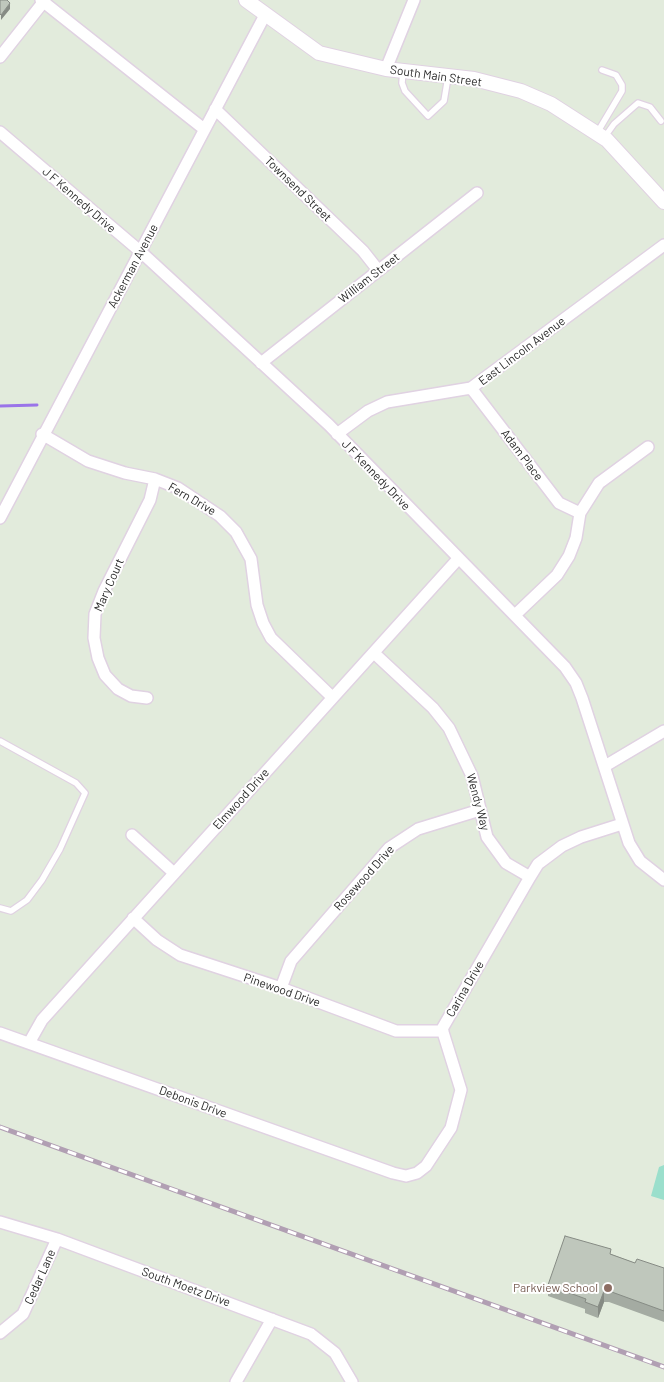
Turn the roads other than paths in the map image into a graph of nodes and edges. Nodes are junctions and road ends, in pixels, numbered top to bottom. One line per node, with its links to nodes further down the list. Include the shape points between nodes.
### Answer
1 (246, 0): 4 (street, South Main Street)
2 (414, 0): 6 (street)
3 (43, 1): 5 (street); 12 (street)
4 (265, 15): 6 (street, South Main Street, via 319,53); 10 (street, Ackerman Avenue)
5 (0, 57)
6 (386, 69): 8 (street, South Main Street)
7 (602, 70): 14 (lane, via 616,75 622,91)
8 (403, 71): 9 (street, South Main Street); 9 (lane, via 405,91 428,116 444,101)
9 (448, 76): 14 (street, South Main Street, via 521,91 551,104)
10 (215, 109): 12 (street, Ackerman Avenue); 19 (street, Townsend Street, via 363,251)
11 (661, 120): 14 (lane, via 650,106 638,103)
12 (204, 129): 18 (street, Ackerman Avenue)
13 (0, 132): 18 (street, J F Kennedy Drive)
14 (600, 135): 16 (street, South Main Street, via 639,172)
15 (477, 193): 19 (street, William Street)
16 (664, 202)
17 (664, 244): 21 (street, East Lincoln Avenue)
18 (141, 252): 20 (street, J F Kennedy Drive); 22 (street, Ackerman Avenue)
19 (378, 270): 20 (street, William Street)
20 (261, 363): 23 (street, J F Kennedy Drive)
21 (471, 388): 23 (street, East Lincoln Avenue, via 386,402); 26 (street, Adam Place, via 559,503)
22 (42, 434): 25 (street, Fern Drive, via 88,461); 27 (street, Ackerman Avenue)
23 (337, 434): 28 (street, J F Kennedy Drive)
24 (648, 447): 26 (street, via 599,483)
25 (155, 479): 31 (street, Fern Drive, via 201,502 236,532 251,559 258,605 271,638); 32 (street, Mary Court, via 150,500 95,614 94,638 104,675 131,696)
26 (580, 512): 29 (street, via 576,538 561,569)
27 (0, 518)
28 (458, 559): 29 (street, J F Kennedy Drive); 30 (street, Elmwood Drive)
29 (516, 615): 35 (street, J F Kennedy Drive, via 576,682)
30 (374, 653): 31 (street, Elmwood Drive); 36 (street, Wendy Way, via 433,708 449,728 472,776)
31 (332, 697): 39 (street, Elmwood Drive)
32 (147, 698)
33 (664, 731): 35 (street)
34 (0, 741): 42 (lane, via 76,783 85,793 42,880 27,900 11,911)
35 (605, 766): 37 (street, J F Kennedy Drive)
36 (480, 810): 40 (street, Wendy Way, via 495,850 506,863); 44 (street, Rosewood Drive, via 418,829 389,848 291,961)
37 (622, 824): 40 (street, Carina Drive, via 562,846 538,864); 41 (street, J F Kennedy Drive, via 640,861)
38 (132, 835): 39 (street)
39 (174, 873): 43 (street, Elmwood Drive)
40 (530, 877): 45 (street, Carina Drive)
41 (664, 880)
42 (0, 908)
43 (133, 918): 44 (street, Pinewood Drive, via 180,955); 47 (street, Elmwood Drive, via 42,1020)
44 (281, 988): 45 (street, Pinewood Drive, via 396,1031)
45 (443, 1031): 48 (street, Carina Drive, via 461,1090 451,1128 426,1166 406,1176)
46 (0, 1033): 47 (street, Debonis Drive)
47 (29, 1043): 48 (street, Debonis Drive)
48 (386, 1171)
49 (0, 1222): 50 (street, South Moetz Drive)
50 (57, 1239): 51 (street, South Moetz Drive); 52 (street, Cedar Lane, via 23,1314)
51 (272, 1319): 53 (street); 54 (street, South Moetz Drive, via 317,1338 335,1353)
52 (0, 1333)
53 (236, 1382)
54 (352, 1382)

